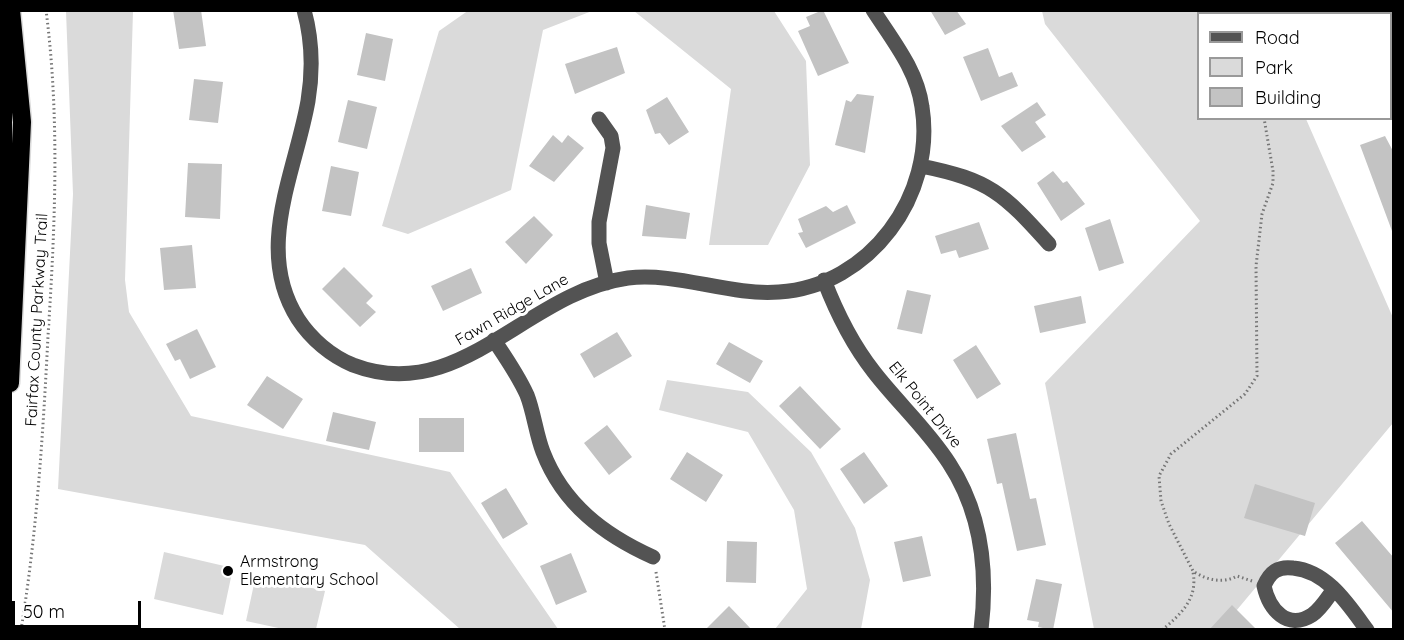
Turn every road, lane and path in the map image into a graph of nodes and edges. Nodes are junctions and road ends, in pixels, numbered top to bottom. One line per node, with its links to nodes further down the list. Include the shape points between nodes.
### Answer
1 (11, 10): 12 (highway, via 22,133)
2 (46, 10): 17 (path, Fairfax County Parkway Trail, via 57,189 35,533)
3 (304, 10): 11 (street, Fawn Ridge Lane, via 311,64 308,98 277,230 276,254 288,301 299,321 320,345 345,362 391,375 436,370 459,362)
4 (873, 10): 7 (street, Fawn Ridge Lane, via 915,79 925,131)
5 (599, 118): 10 (street, via 611,136 613,148 598,222)
6 (1264, 120): 14 (path, via 1273,183 1262,214 1256,266 1257,376 1245,394 1180,445 1159,476 1161,501 1169,524)
7 (921, 166): 8 (street, via 957,173 996,191); 9 (street, Fawn Ridge Lane, via 907,207 893,228 874,248)
8 (1049, 244)
9 (825, 280): 10 (street, Fawn Ridge Lane, via 782,292 756,293 653,278); 19 (street, Elk Point Drive, via 850,338 934,442 966,494 984,570)
10 (607, 283): 11 (street, Fawn Ridge Lane, via 558,301)
11 (494, 340): 13 (street, via 517,374 543,450 565,493 603,530)
12 (10, 383)
13 (653, 557): 18 (path)
14 (1193, 571): 15 (path, via 1224,582 1237,576); 20 (path, via 1188,604)
15 (1264, 586): 16 (street, via 1272,573 1284,567 1317,575); 16 (street, via 1268,604 1291,620 1311,615)
16 (1334, 589): 21 (street)
17 (21, 630)
18 (665, 630)
19 (981, 630)
20 (1162, 630)
21 (1367, 630)

